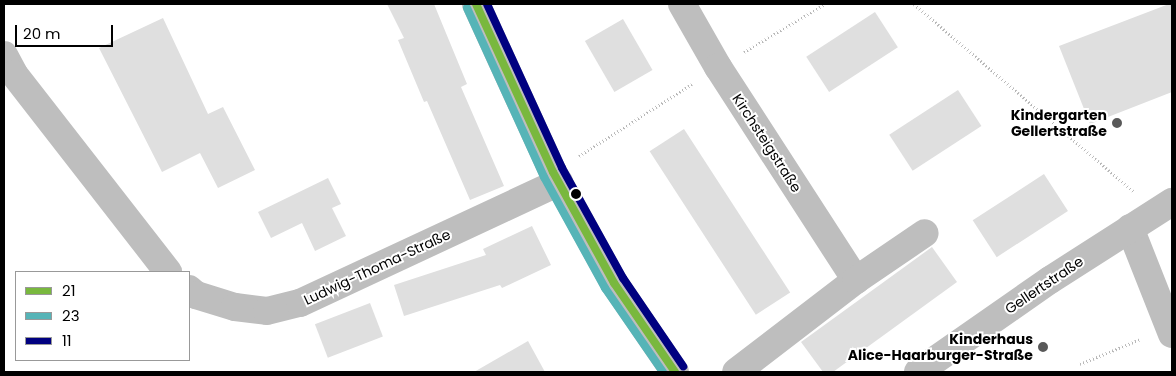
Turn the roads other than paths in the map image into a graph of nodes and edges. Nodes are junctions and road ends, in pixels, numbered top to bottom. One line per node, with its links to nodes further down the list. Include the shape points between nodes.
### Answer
1 (476, 4): 4 (street)
2 (682, 4): 9 (street, Kirchsteigstraße, via 718,68)
3 (4, 56): 8 (street, via 14,74)
4 (556, 177): 10 (street, Ludwig-Thoma-Straße, via 300,303 267,311 235,308); 12 (street, via 614,283)
5 (1164, 207): 6 (street, Gellertstraße)
6 (1130, 228): 11 (street); 14 (street, Gellertstraße)
7 (925, 232): 9 (street)
8 (167, 271)
9 (856, 280): 13 (street)
10 (190, 290)
11 (1171, 331)
12 (675, 372)
13 (736, 372)
14 (918, 372)

